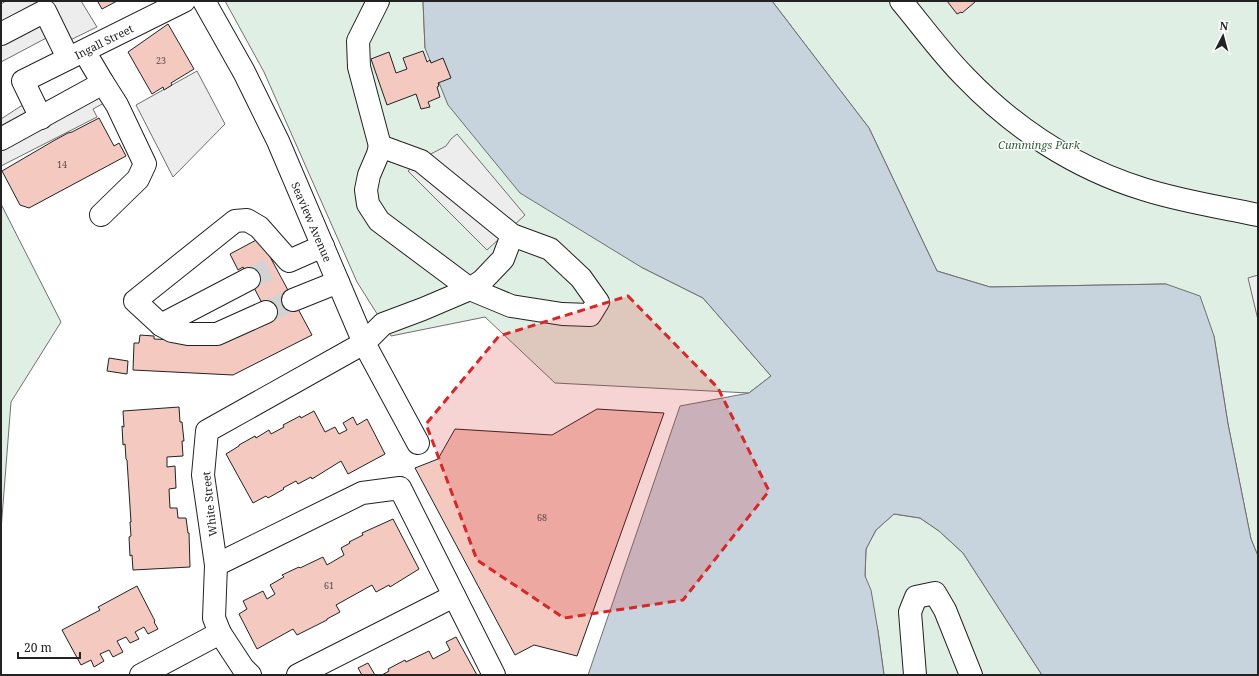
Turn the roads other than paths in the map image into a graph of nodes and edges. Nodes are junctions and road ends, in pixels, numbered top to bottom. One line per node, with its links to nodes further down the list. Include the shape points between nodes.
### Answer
1 (184, 1): 6 (street, Ingall Street)
2 (204, 1): 14 (street, Seaview Avenue, via 275,134)
3 (378, 1): 10 (street, via 358,41 359,68)
4 (901, 1): 12 (street, via 964,77 1025,130 1053,148 1109,177 1142,189)
5 (1, 34): 6 (street, via 45,11)
6 (76, 54): 7 (street); 8 (street, Ingall Street, via 23,81)
7 (103, 83): 8 (street); 11 (street, via 118,105 145,164 138,179)
8 (41, 118): 9 (street)
9 (1, 139)
10 (380, 146): 13 (street, via 421,161); 17 (street, via 366,186 366,197 373,213 379,221)
11 (101, 215)
12 (1258, 215)
13 (512, 235): 17 (street, via 503,259 482,281); 17 (street, via 550,249 581,278 598,302 590,315 562,314 511,306)
14 (323, 246): 16 (street, Seaview Avenue); 20 (street, via 282,264 259,227 247,220 235,221 135,300)
15 (249, 279): 20 (street)
16 (338, 282): 18 (street); 21 (street, Seaview Avenue)
17 (470, 289): 21 (street, via 383,324)
18 (293, 300)
19 (266, 312): 20 (street, via 217,334 188,334 172,331)
20 (161, 325)
21 (364, 343): 22 (street, Seaview Avenue); 23 (street, White Street, via 207,431 204,476)
22 (418, 443)
23 (216, 565): 24 (street, via 362,493 400,488); 25 (street, White Street, via 214,618)
24 (454, 596): 28 (street); 29 (street)
25 (220, 633): 26 (street); 27 (street, White Street)
26 (141, 675)
27 (250, 675)
28 (298, 675)
29 (494, 675)
30 (915, 675): 31 (street, via 910,612 916,596 935,593 945,610)
31 (971, 675)

